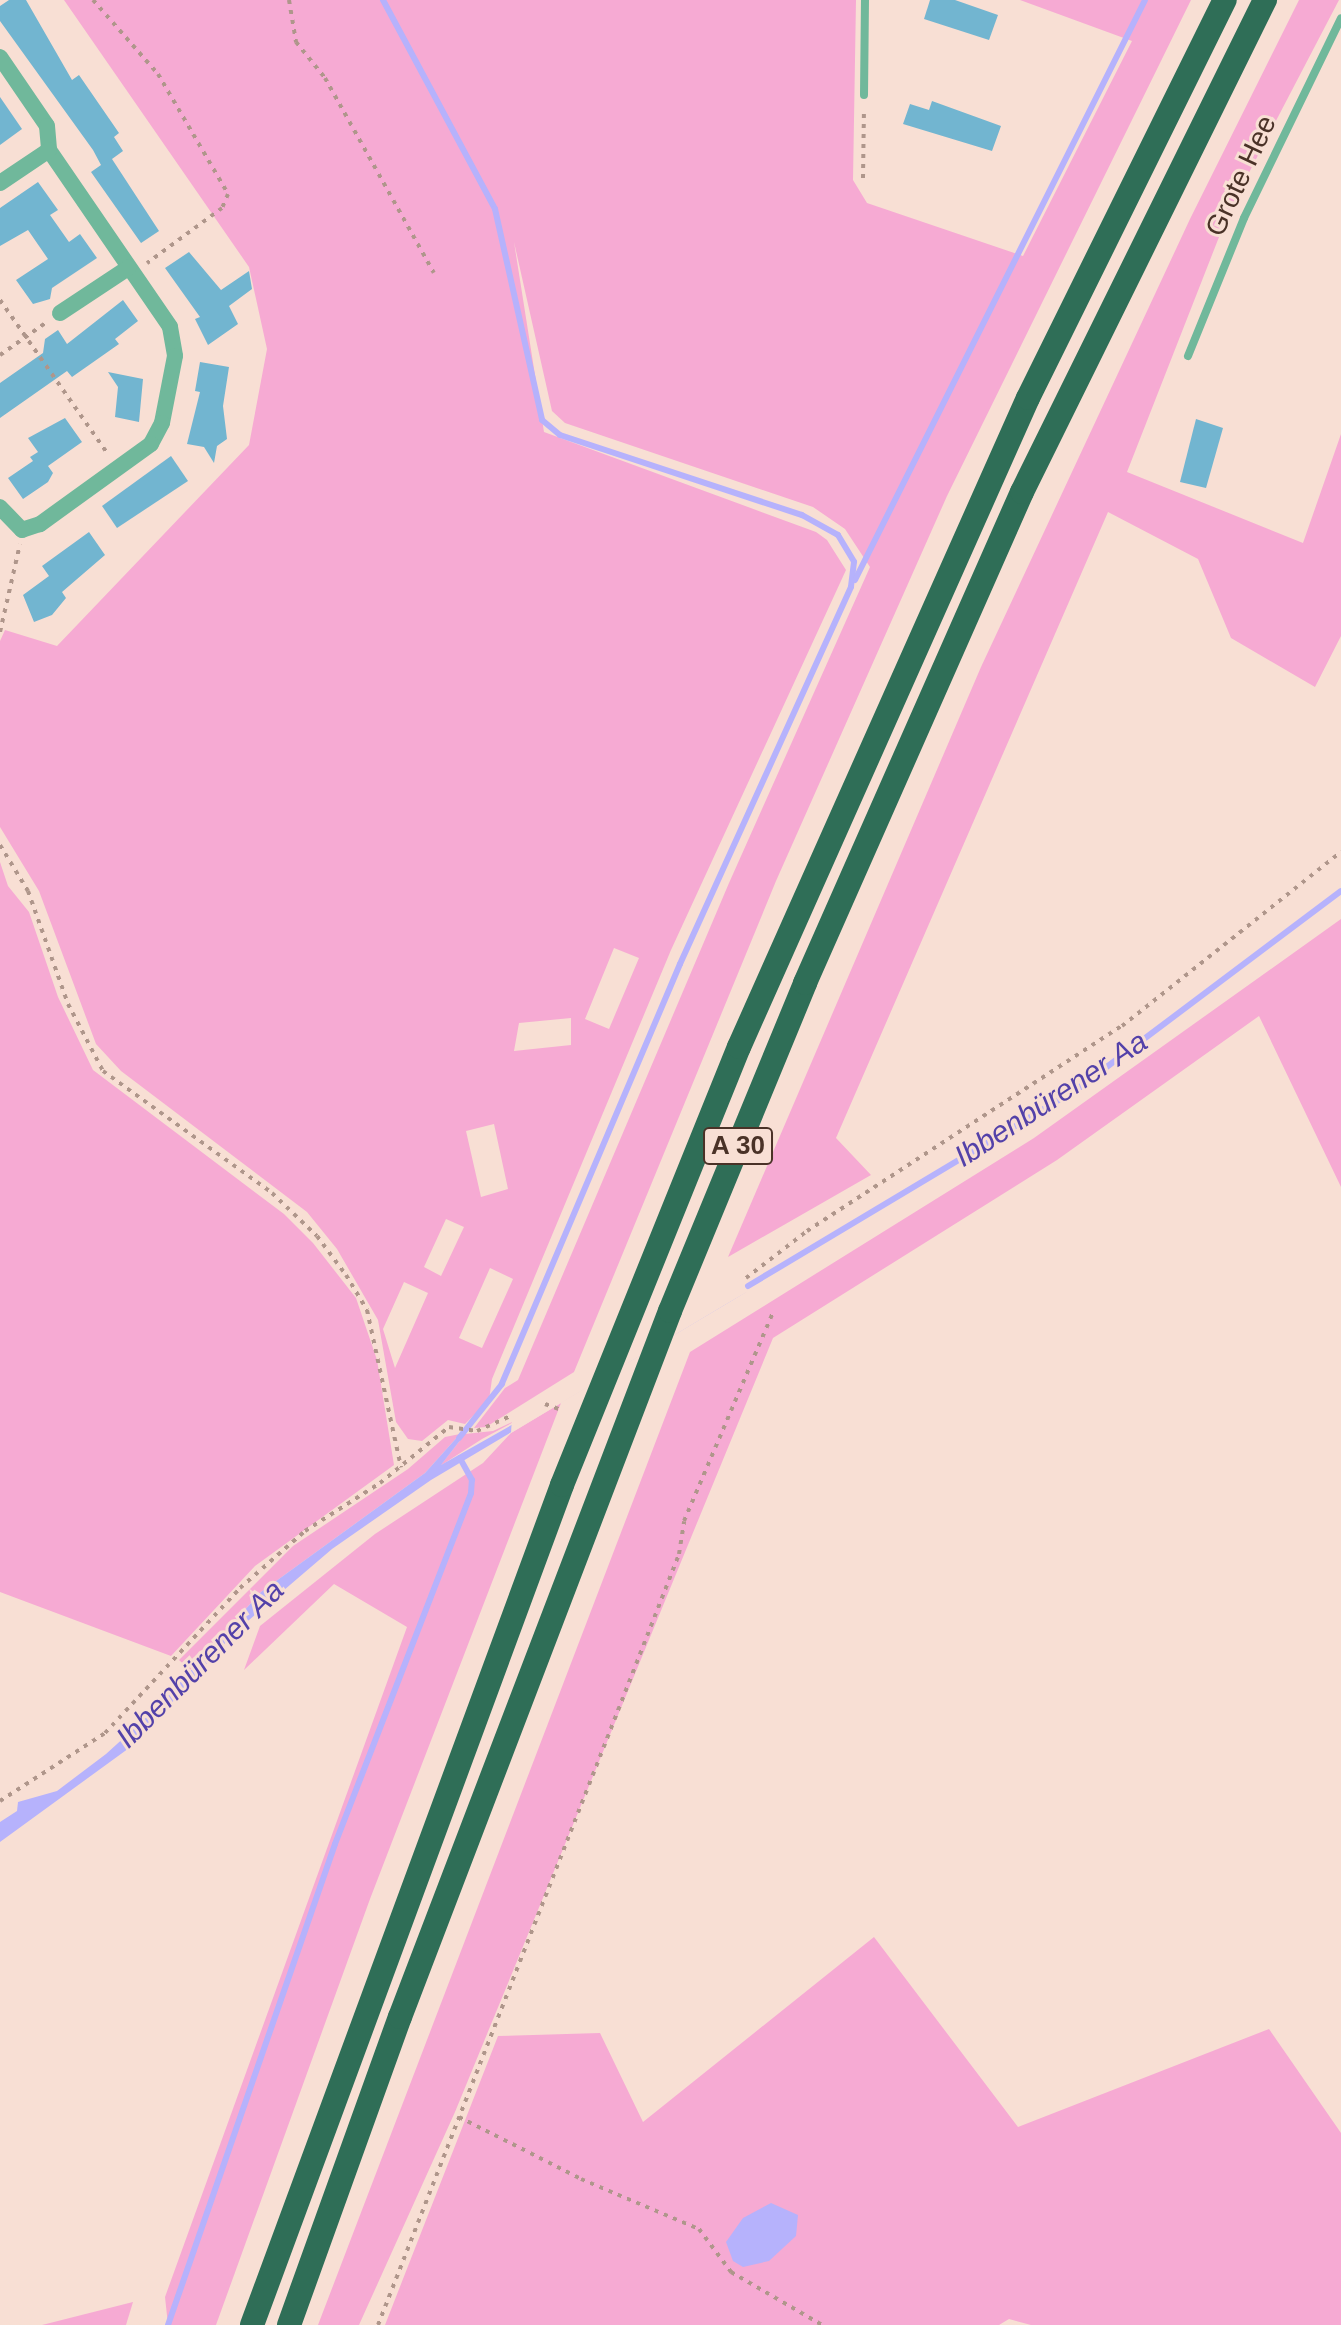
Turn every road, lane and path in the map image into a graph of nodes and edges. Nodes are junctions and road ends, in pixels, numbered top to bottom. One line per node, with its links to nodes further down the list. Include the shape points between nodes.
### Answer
1 (93, 0): 12 (path, via 158,74 228,194 222,208 159,255)
2 (289, 0): 13 (path, via 296,42 325,78)
3 (865, 0): 8 (lane)
4 (1225, 0): 33 (highway, A 30, via 1021,412 739,1047 562,1485)
5 (1265, 0): 34 (highway, A 30, via 1022,492 805,983 670,1311 400,2017)
6 (1341, 18): 18 (lane, Grote Hee, via 1244,218)
7 (0, 57): 9 (street, via 47,126)
8 (864, 95): 10 (path)
9 (49, 150): 11 (street); 12 (street)
10 (863, 178)
11 (0, 183)
12 (128, 268): 15 (street); 19 (street, via 170,327 175,356 162,423 151,444)
13 (434, 273)
14 (0, 300): 16 (path)
15 (60, 313): 16 (path)
16 (26, 337): 17 (path); 19 (path)
17 (0, 355)
18 (1188, 356)
19 (118, 468): 21 (street, via 40,524)
20 (0, 507): 21 (street)
21 (22, 530): 22 (path)
22 (0, 632)
23 (0, 845): 30 (path, via 28,891 68,1004 103,1071 272,1193 317,1236 346,1275 367,1310)
24 (1341, 852): 25 (path, via 1122,1026 807,1231)
25 (746, 1278)
26 (773, 1312): 32 (path, via 684,1521 679,1554)
27 (545, 1404): 28 (path)
28 (559, 1409)
29 (513, 1415): 30 (path, via 491,1428 455,1427)
30 (401, 1467): 31 (path, via 305,1531 240,1588 105,1733)
31 (0, 1801)
32 (459, 2117): 35 (path); 36 (path, via 581,2179 699,2229 731,2272)
33 (252, 2325)
34 (289, 2325)
35 (378, 2325)
36 (822, 2325)

